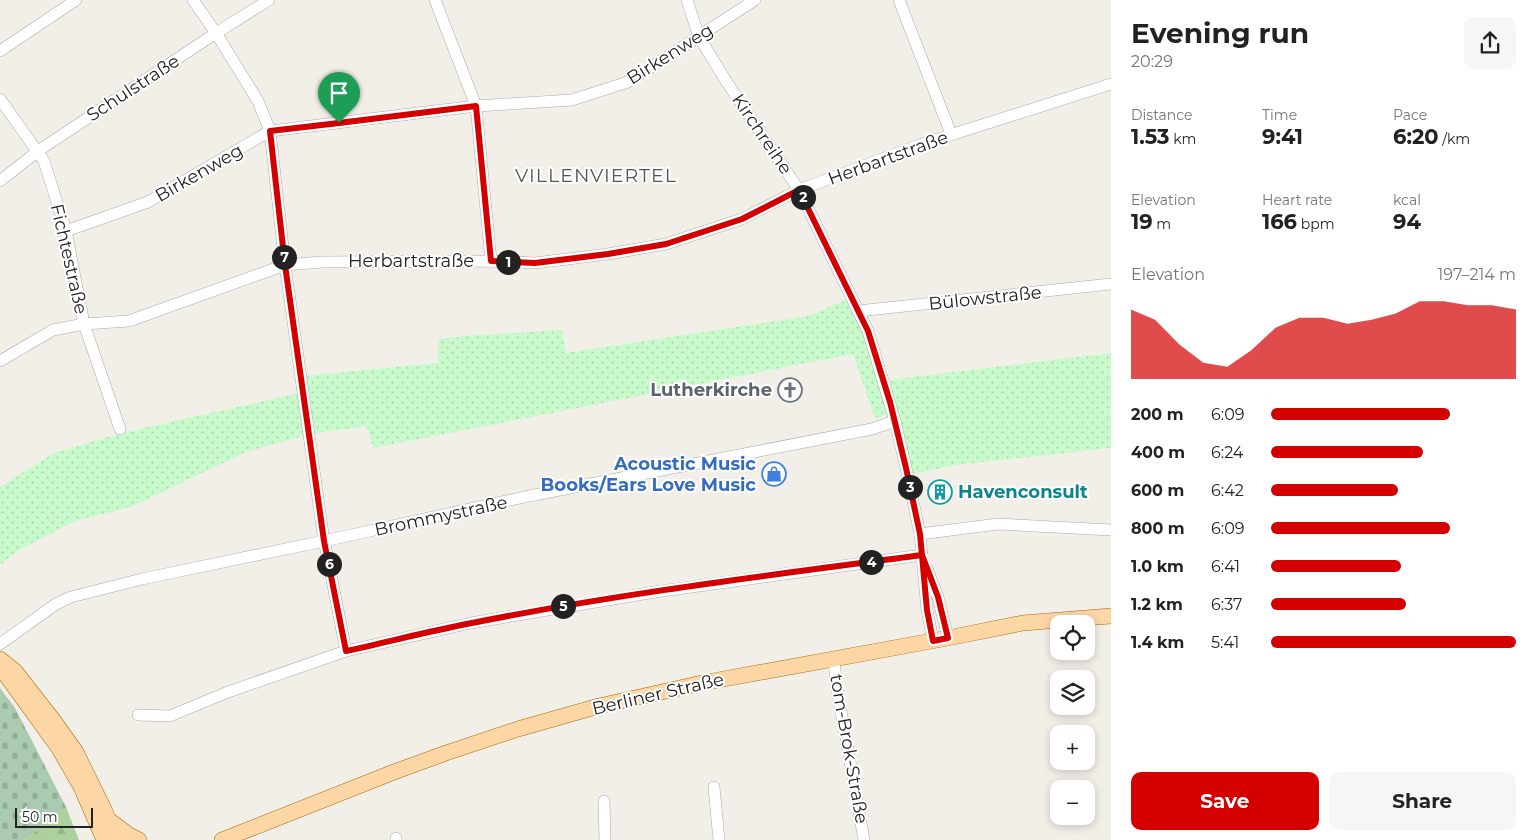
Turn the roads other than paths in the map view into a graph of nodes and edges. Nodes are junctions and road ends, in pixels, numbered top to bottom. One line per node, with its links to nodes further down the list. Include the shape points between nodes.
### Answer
1 (76, 0): 10 (street)
2 (193, 0): 8 (street)
3 (269, 0): 8 (street, Schulstraße)
4 (435, 0): 13 (street)
5 (687, 0): 9 (street, Kirchreihe)
6 (755, 0): 9 (street, Birkenweg)
7 (899, 0): 15 (street)
8 (216, 33): 14 (street, via 258,101); 16 (street, Schulstraße)
9 (699, 37): 13 (street, Birkenweg, via 628,82 572,100); 18 (street, Kirchreihe)
10 (0, 51)
11 (1111, 84): 15 (street, Herbartstraße)
12 (0, 99): 16 (street, Fichtestraße)
13 (476, 106): 14 (street, Birkenweg); 20 (street)
14 (270, 131): 19 (street, Birkenweg, via 148,202); 21 (street)
15 (951, 134): 18 (street, Herbartstraße)
16 (38, 151): 17 (street, Schulstraße); 19 (street, Fichtestraße)
17 (0, 180)
18 (799, 190): 20 (street, Herbartstraße, via 742,219 666,244 535,263); 23 (street, Kirchreihe)
19 (66, 231): 24 (street, Fichtestraße)
20 (491, 261): 21 (street, Herbartstraße)
21 (285, 265): 24 (street, Herbartstraße, via 129,321); 30 (street)
22 (1111, 284): 23 (street, Bülowstraße)
23 (858, 311): 26 (street, Kirchreihe, via 868,331)
24 (84, 324): 25 (street, Herbartstraße, via 53,330); 27 (street, Fichtestraße)
25 (0, 361)
26 (895, 421): 29 (street, Kirchreihe); 30 (street, Brommystraße)
27 (120, 429)
28 (1111, 530): 29 (street, via 998,524)
29 (920, 534): 31 (street, Kirchreihe)
30 (324, 541): 35 (street, Brommystraße, via 71,597); 36 (street)
31 (922, 555): 33 (street, Kirchreihe, via 938,597); 34 (street, Kirchreihe); 36 (street, via 571,605)
32 (1111, 616): 33 (main road, Berliner Straße, via 1022,623)
33 (948, 638): 34 (main road, Berliner Straße)
34 (933, 641): 38 (main road, Berliner Straße)
35 (0, 644)
36 (346, 651): 40 (street, via 170,716)
37 (0, 659): 43 (main road, via 14,671 76,752)
38 (834, 659): 47 (main road, Berliner Straße, via 626,699 518,729 394,772); 50 (street, tom-Brok-Straße)
39 (0, 667): 44 (main road, via 58,747 81,787)
40 (138, 715)
41 (714, 787): 49 (street)
42 (604, 801): 48 (street)
43 (109, 820): 45 (main road); 46 (main road)
44 (104, 840)
45 (116, 840)
46 (139, 840)
47 (222, 840)
48 (605, 840)
49 (719, 840)
50 (864, 840)

